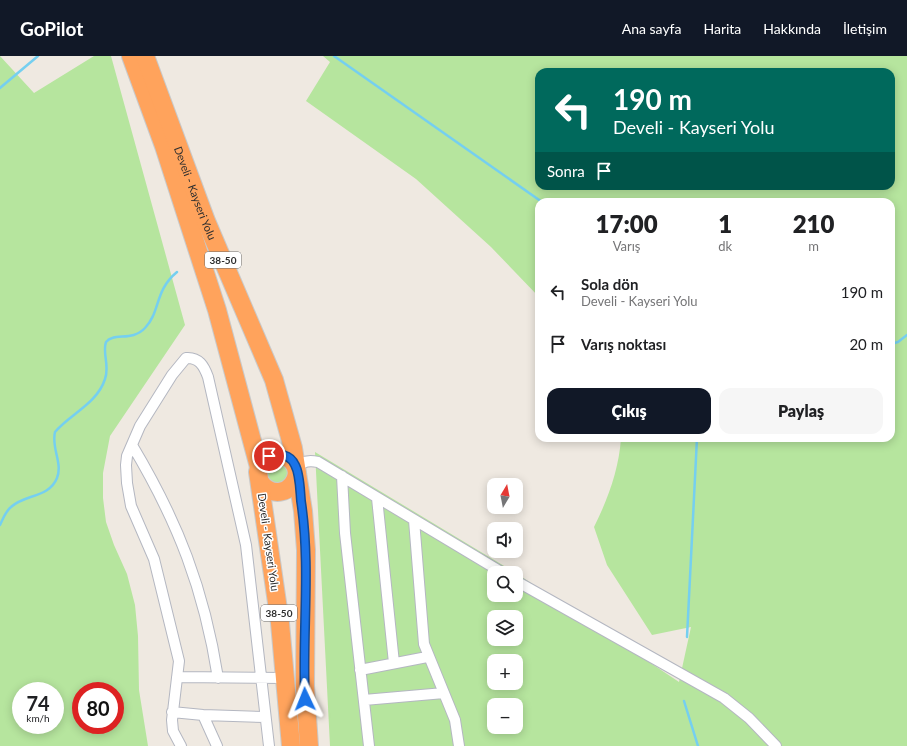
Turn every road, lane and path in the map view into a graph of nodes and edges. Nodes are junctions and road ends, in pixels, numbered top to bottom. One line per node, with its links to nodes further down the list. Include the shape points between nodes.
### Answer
1 (131, 56): 5 (highway, Develi - Kayseri Yolu / 38-50, via 164,146 215,303)
2 (145, 56): 4 (highway, Develi - Kayseri Yolu / 38-50, via 206,220 274,380 293,448)
3 (132, 445): 14 (street, via 126,465 128,494 154,559 179,661); 15 (street, via 159,491 187,555 204,609); 17 (street, via 140,426 172,375 186,358 198,361 208,377 246,545)
4 (296, 469): 5 (highway, via 288,457 279,454 269,456); 5 (highway, Develi - Kayseri Yolu, via 290,488 281,492 267,489); 6 (street, via 300,463 313,461); 27 (highway, Develi - Kayseri Yolu / 38-50, via 306,550 305,686)
5 (260, 474): 16 (highway, Develi - Kayseri Yolu / 38-50)
6 (342, 476): 7 (street); 13 (street, via 345,533)
7 (377, 498): 8 (street); 12 (street)
8 (414, 520): 9 (street); 11 (street, via 422,636)
9 (491, 566)
10 (523, 585): 30 (street, via 724,698 749,718)
11 (428, 657): 12 (street); 18 (street)
12 (394, 663): 13 (street)
13 (360, 670): 19 (street)
14 (177, 677): 15 (street); 20 (street)
15 (218, 678): 17 (street)
16 (285, 678): 17 (street); 26 (highway, Develi - Kayseri Yolu / 38-50)
17 (260, 679): 22 (street)
18 (444, 693): 19 (street); 29 (street, via 456,724)
19 (364, 700): 28 (street)
20 (172, 712): 21 (street); 23 (street, via 173,731)
21 (203, 715): 22 (street); 24 (street)
22 (265, 717): 25 (street)
23 (181, 746)
24 (217, 746)
25 (269, 746)
26 (290, 746)
27 (309, 746)
28 (369, 746)
29 (459, 746)
30 (776, 746)

